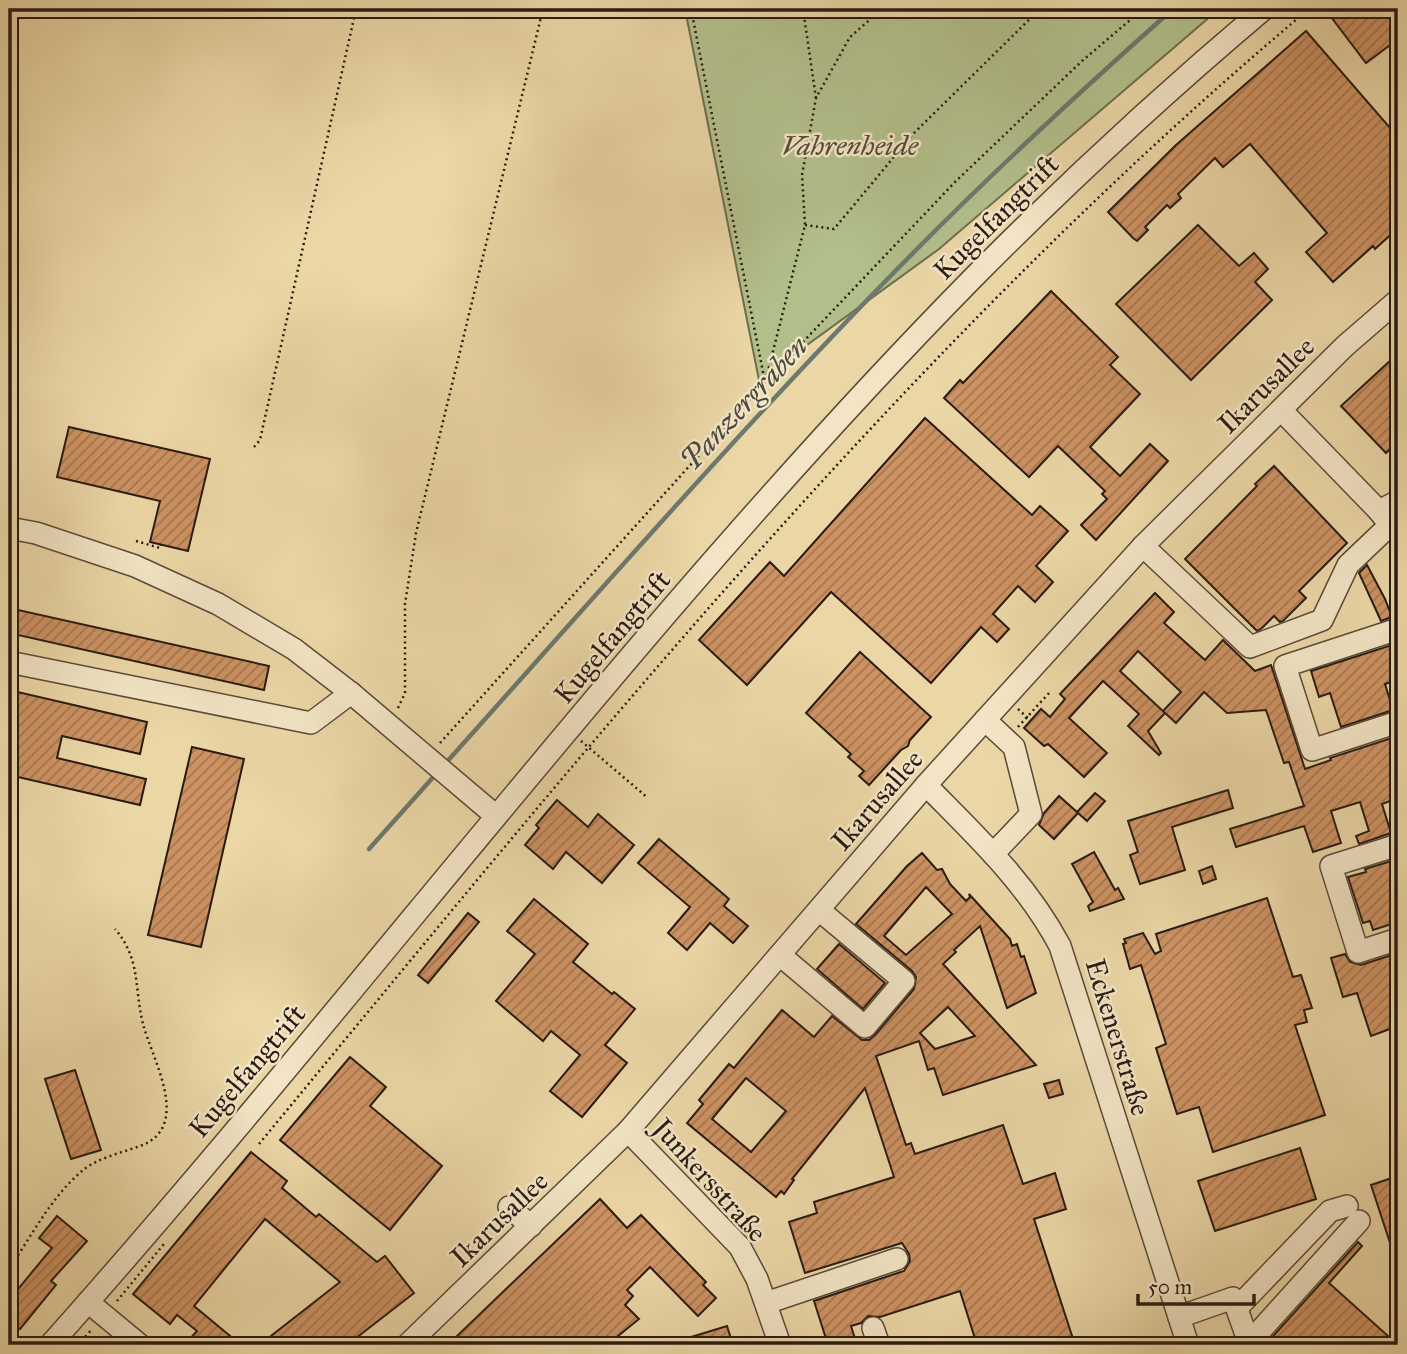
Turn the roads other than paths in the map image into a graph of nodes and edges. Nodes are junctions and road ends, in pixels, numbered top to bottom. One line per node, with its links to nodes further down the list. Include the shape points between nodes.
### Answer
1 (1264, 9): 14 (street, Kugelfangtrift, via 1089,165 926,327 689,589)
2 (1398, 300): 3 (street, Ikarusallee)
3 (1281, 410): 5 (street); 7 (street, Ikarusallee)
4 (1398, 500): 5 (street)
5 (1389, 524): 7 (street, via 1348,565 1322,620 1250,647)
6 (9, 528): 10 (street, via 135,566 218,604 294,649)
7 (1143, 546): 11 (street, Ikarusallee)
8 (1398, 629): 12 (street, via 1284,666 1312,750)
9 (9, 662): 10 (street, via 311,723)
10 (351, 693): 14 (street)
11 (985, 720): 13 (street, Ikarusallee); 16 (street, via 1014,747 1031,814)
12 (1398, 722)
13 (926, 785): 16 (street, Eckenerstraße); 17 (street, Ikarusallee)
14 (496, 816): 24 (street, Kugelfangtrift)
15 (1398, 845): 18 (street, via 1331,866 1358,952)
16 (993, 854): 27 (street, Eckenerstraße, via 1044,914 1060,946)
17 (819, 910): 19 (street, Ikarusallee); 19 (street, via 904,981 866,1027)
18 (1398, 939)
19 (780, 955): 20 (street, Ikarusallee)
20 (628, 1131): 22 (street, Ikarusallee); 25 (street, Junkersstraße, via 740,1247)
21 (509, 1207): 22 (street)
22 (531, 1226): 31 (street, Ikarusallee)
23 (897, 1259): 25 (street)
24 (88, 1302): 29 (street, Kugelfangtrift); 30 (street)
25 (766, 1303): 32 (street, Junkersstraße)
26 (1237, 1308): 27 (street, via 1233,1298); 28 (street); 28 (street, via 1330,1210 1353,1214)
27 (1179, 1317): 33 (street, Eckenerstraße)
28 (1246, 1344)
29 (50, 1345)
30 (140, 1345)
31 (407, 1345)
32 (780, 1345)
33 (1188, 1345)

